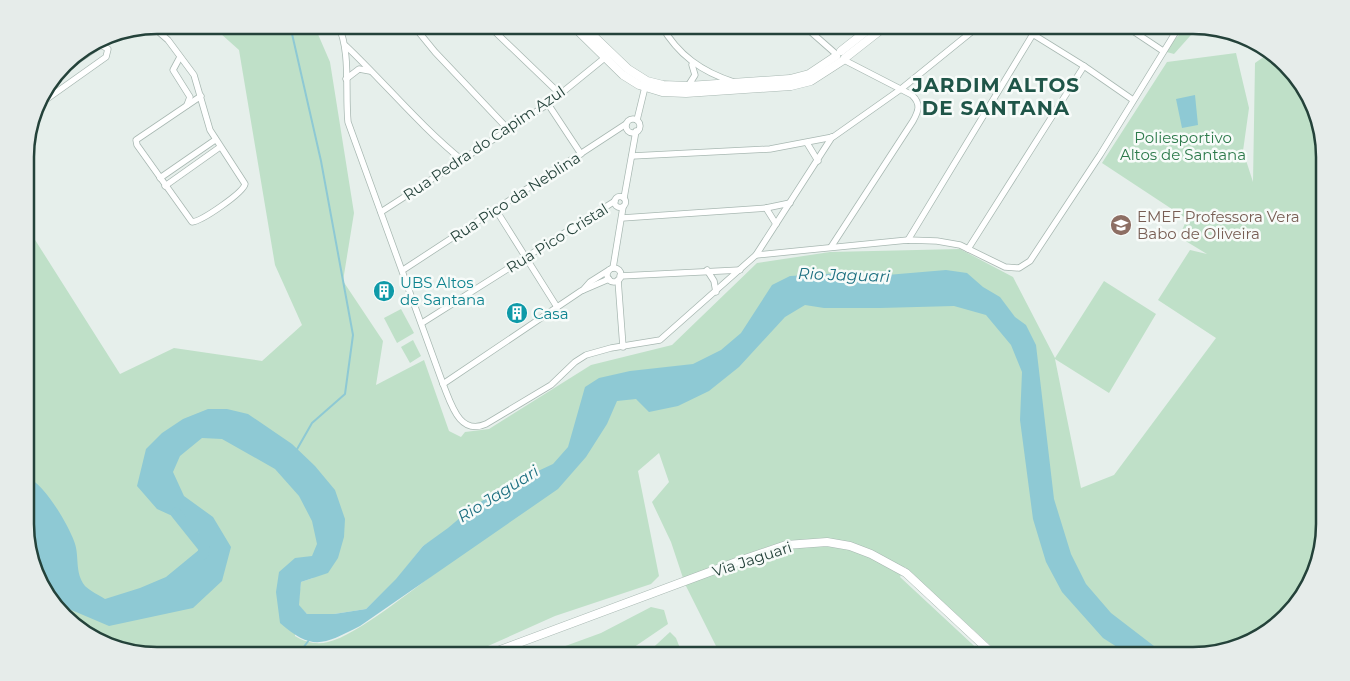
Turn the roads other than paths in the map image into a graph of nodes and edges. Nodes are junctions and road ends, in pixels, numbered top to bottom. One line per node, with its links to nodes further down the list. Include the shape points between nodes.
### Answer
1 (161, 34): 19 (street)
2 (341, 34): 16 (street)
3 (420, 34): 36 (street)
4 (497, 34): 29 (street)
5 (582, 34): 18 (street)
6 (590, 34): 18 (street)
7 (665, 34): 21 (street)
8 (813, 34): 20 (street)
9 (865, 34): 20 (street)
10 (874, 34): 20 (street)
11 (969, 34): 28 (street)
12 (1033, 34): 22 (street); 57 (street)
13 (1138, 34): 17 (street)
14 (1174, 34): 17 (street)
15 (102, 46): 31 (street, via 108,49 106,57)
16 (346, 46): 23 (street); 24 (street)
17 (1163, 51): 32 (street)
18 (607, 55): 26 (street, via 627,78); 29 (street, Rua Pedra do Capim Azul)
19 (180, 57): 30 (street, via 194,75); 34 (street, via 173,70 190,97)
20 (841, 57): 25 (street, via 809,74 790,79); 26 (street, via 811,81 791,86 686,93 662,92); 28 (street)
21 (690, 61): 25 (street, via 713,75); 27 (street, via 695,68)
22 (1084, 66): 32 (street); 59 (street)
23 (373, 72): 24 (street, via 359,69); 44 (street, via 410,113)
24 (346, 79): 54 (street, via 348,122)
25 (734, 82): 27 (street)
26 (646, 85): 27 (street); 35 (street)
27 (688, 86)
28 (901, 89): 38 (street); 58 (street, via 918,100 918,113)
29 (560, 94): 33 (street, Rua Pedra do Capim Azul)
30 (201, 96): 34 (street); 39 (street)
31 (49, 97)
32 (1133, 100): 59 (street, via 1030,261 1018,268 1005,267)
33 (548, 104): 36 (street, Rua Pedra do Capim Azul); 42 (street)
34 (186, 107): 46 (street, via 136,140)
35 (631, 121): 37 (street, via 640,126); 37 (street, via 628,130); 42 (street, Rua Pico da Neblina)
36 (507, 128): 44 (street, Rua Pedra do Capim Azul)
37 (636, 131): 43 (street)
38 (832, 137): 40 (street); 45 (street)
39 (215, 140): 41 (street); 46 (street)
40 (807, 143): 43 (street); 45 (street)
41 (220, 148): 47 (street); 47 (street, via 245,184 227,202 192,222)
42 (581, 154): 53 (street, Rua Pico da Neblina)
43 (632, 156): 48 (street)
44 (462, 160): 54 (street, Rua Pedra do Capim Azul)
45 (818, 161): 50 (street)
46 (160, 178): 47 (street)
47 (165, 186)
48 (624, 198): 49 (street, via 619,197); 51 (street, via 626,203)
49 (615, 201): 51 (street, via 616,206); 61 (street, Rua Pico Cristal)
50 (790, 203): 52 (street); 56 (street)
51 (623, 207): 55 (street)
52 (766, 208): 55 (street); 56 (street)
53 (496, 210): 61 (street); 63 (street, Rua Pico da Neblina)
54 (381, 212): 63 (street)
55 (622, 218): 62 (street)
56 (776, 224): 60 (street)
57 (908, 240): 58 (street); 59 (street, via 950,243)
58 (831, 247): 60 (street)
59 (968, 249)
60 (756, 255): 65 (street)
61 (527, 257): 70 (street); 71 (street, Rua Pico Cristal)
62 (612, 269): 66 (street, via 619,270); 67 (street, via 607,276); 68 (street, via 590,282)
63 (403, 270): 71 (street)
64 (706, 270): 65 (street); 66 (street); 69 (street, via 714,281)
65 (740, 270): 69 (street)
66 (619, 278): 67 (street); 72 (street)
67 (609, 279): 68 (street)
68 (581, 292): 70 (street)
69 (716, 292): 72 (street, via 660,340)
70 (557, 307): 73 (street)
71 (422, 323): 73 (street)
72 (623, 346): 73 (street, via 586,355 546,388 480,426 470,426 460,420)
73 (442, 384)
74 (508, 647): 75 (street, Via Jaguari, via 786,545 827,542 864,551 906,573)
75 (985, 647)

